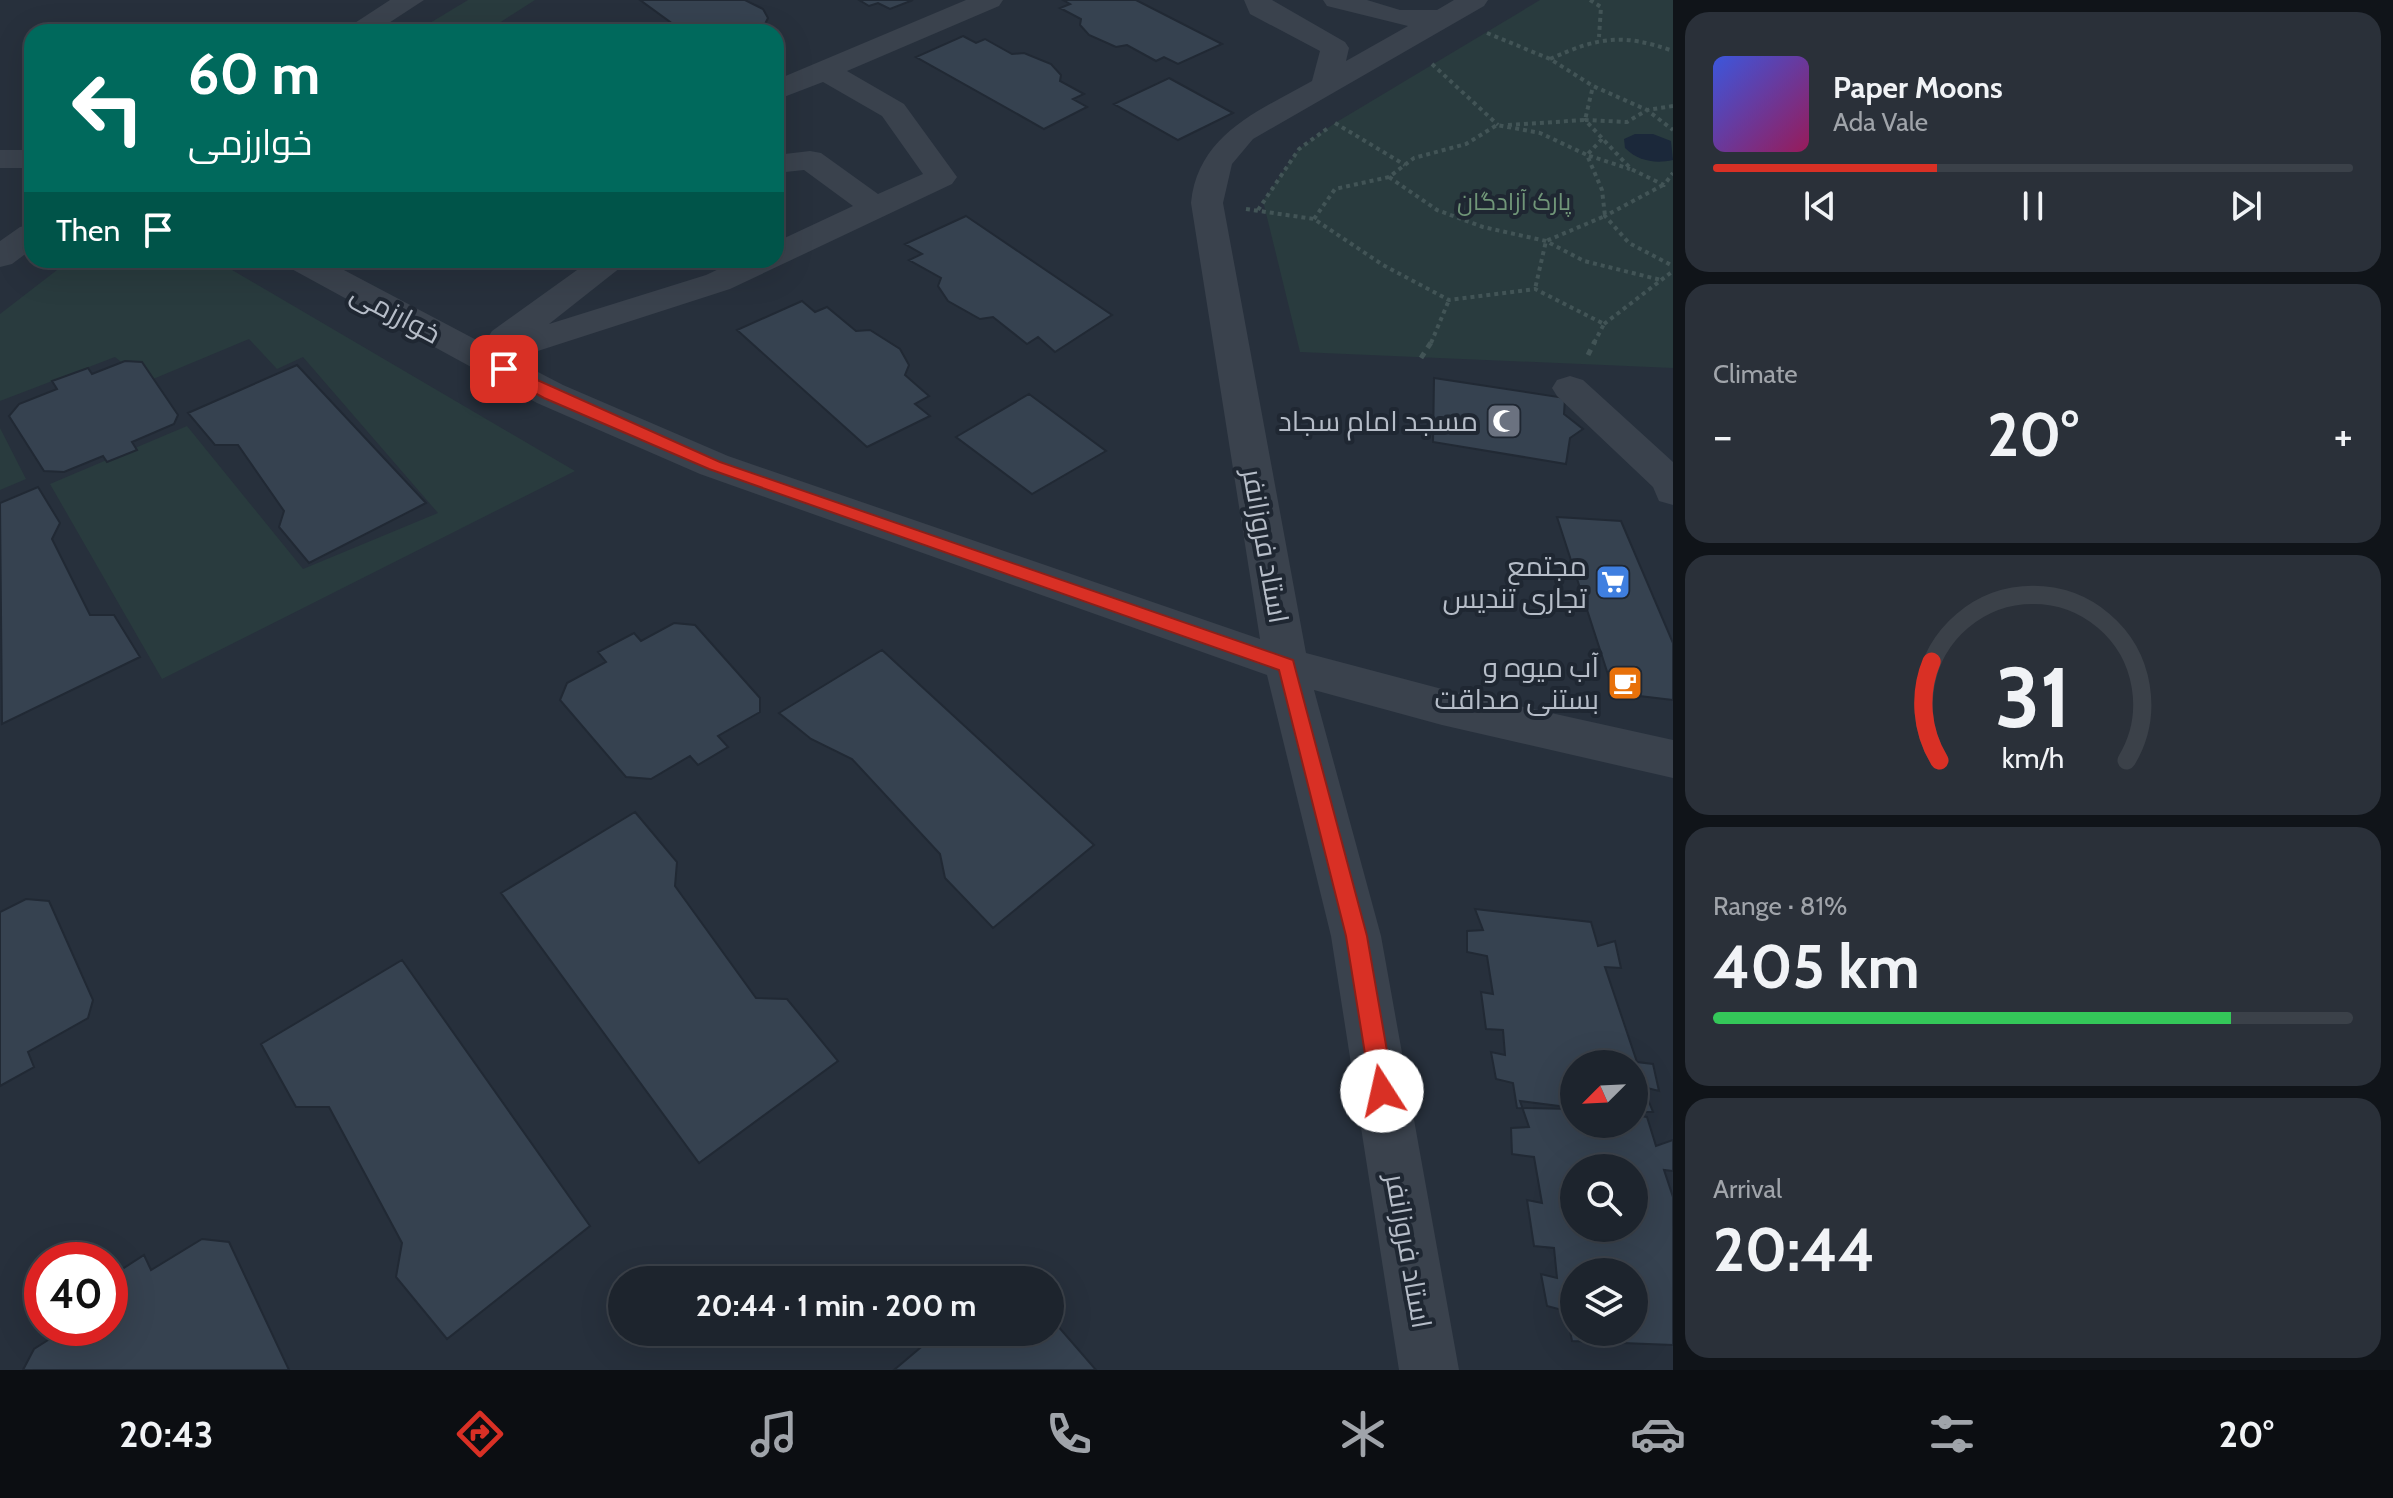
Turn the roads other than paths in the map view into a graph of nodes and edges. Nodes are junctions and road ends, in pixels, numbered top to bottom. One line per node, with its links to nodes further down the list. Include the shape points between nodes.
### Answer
1 (410, 0): 7 (street)
2 (989, 0): 8 (street)
3 (1258, 0): 9 (street, via 1260,8 1335,48)
4 (1337, 0): 6 (street, via 1399,18)
5 (1474, 0): 6 (street, استاد فروزانفر)
6 (1443, 18): 9 (street, استاد فروزانفر)
7 (369, 24)
8 (822, 69): 10 (street); 14 (street, via 893,110 941,177)
9 (1326, 83): 24 (street, استاد فروزانفر, via 1242,133 1222,152 1209,176 1207,203)
10 (784, 87)
11 (0, 159): 12 (street)
12 (24, 159)
13 (784, 163): 14 (street, via 810,160)
14 (876, 208): 16 (street)
15 (24, 240): 17 (street)
16 (784, 251)
17 (0, 257)
18 (315, 268): 21 (street, خوارزمی)
19 (602, 268): 21 (street)
20 (748, 268): 21 (street)
21 (481, 357): 24 (street, خوارزمی, via 550,394 714,465)
22 (1570, 388): 23 (street, via 1671,482)
23 (1673, 491)
24 (1286, 665): 25 (street, خوارزمی); 26 (street, استاد فروزانفر, via 1356,936)
25 (1673, 759)
26 (1429, 1370)

